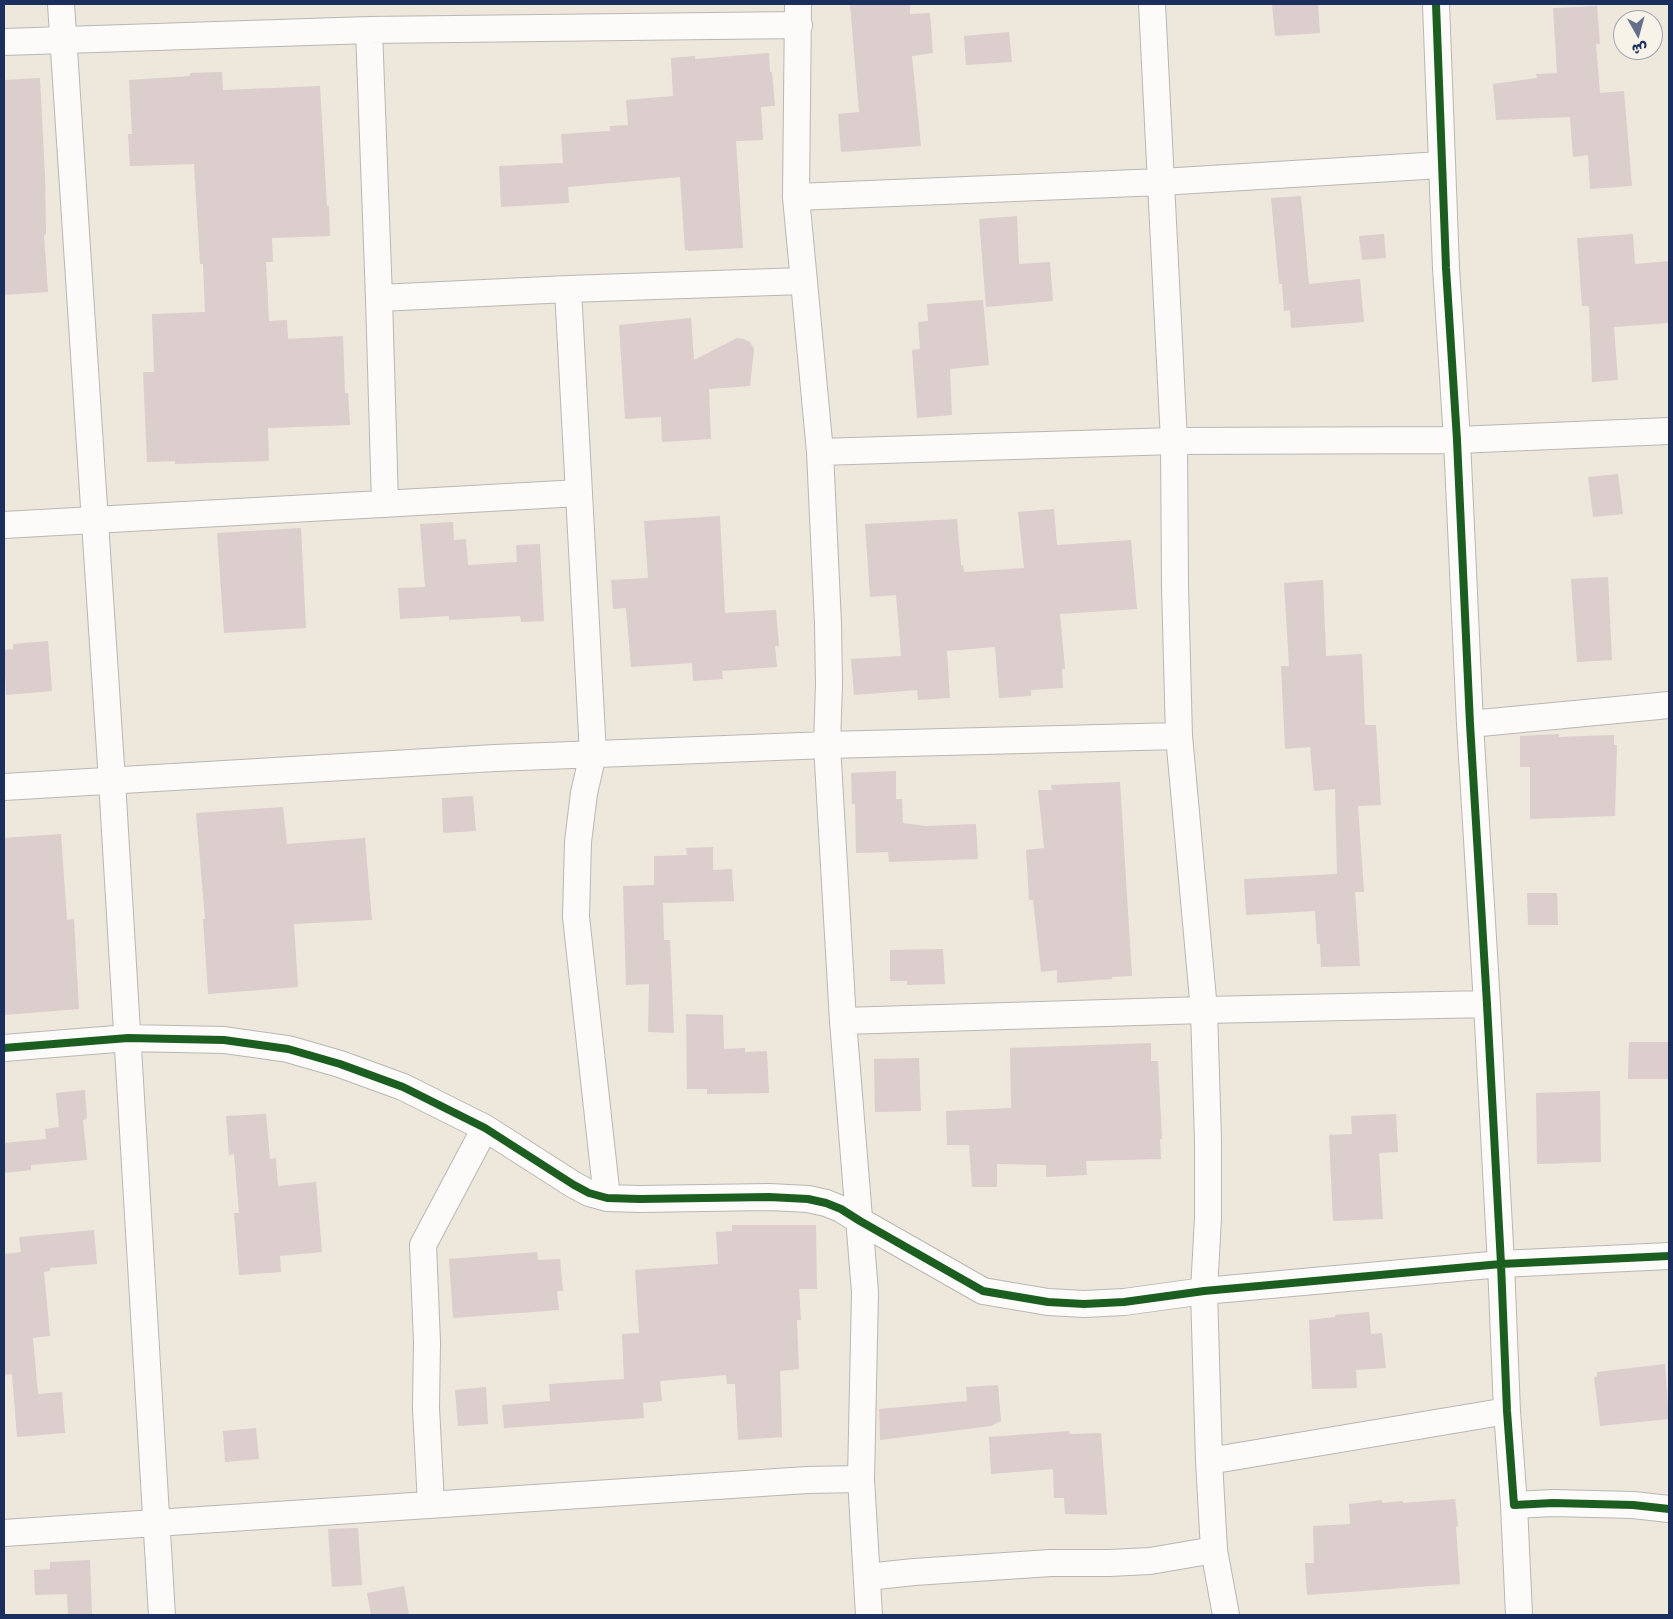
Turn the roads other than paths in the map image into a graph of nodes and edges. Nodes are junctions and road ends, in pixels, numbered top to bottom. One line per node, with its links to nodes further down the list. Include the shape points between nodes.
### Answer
1 (61, 4): 6 (street)
2 (1152, 4): 9 (street)
3 (1436, 4): 8 (street)
4 (799, 14): 5 (street); 10 (street)
5 (369, 30): 6 (street); 13 (street)
6 (62, 39): 7 (street); 20 (street)
7 (4, 42)
8 (1441, 165): 9 (street); 15 (street)
9 (1161, 182): 10 (street); 16 (street)
10 (796, 197): 11 (street)
11 (803, 281): 12 (street); 17 (street)
12 (568, 289): 13 (street); 18 (street)
13 (379, 298): 19 (street)
14 (1669, 431): 15 (street)
15 (1457, 440): 16 (street); 23 (street)
16 (1174, 441): 17 (street); 24 (street)
17 (820, 452): 25 (street, via 828,624)
18 (579, 493): 19 (street); 26 (street)
19 (385, 504): 20 (street)
20 (94, 520): 21 (street); 27 (street)
21 (4, 525)
22 (1669, 705): 23 (street)
23 (1470, 724): 29 (street)
24 (1179, 736): 25 (street); 30 (street)
25 (827, 745): 26 (street); 31 (street)
26 (593, 754): 27 (street); 35 (street, via 578,842 576,917)
27 (112, 781): 28 (street); 32 (street)
28 (4, 787)
29 (1487, 1004): 30 (street); 38 (street)
30 (1204, 1010): 31 (street); 39 (street, via 1208,1142)
31 (843, 1021): 36 (street)
32 (128, 1038): 33 (street); 34 (street, via 224,1040 288,1049 403,1087); 46 (street)
33 (4, 1048)
34 (485, 1128): 35 (street, via 574,1185); 43 (street, via 423,1245 426,1408)
35 (607, 1198): 36 (street, via 808,1199 841,1209)
36 (860, 1221): 39 (street, via 983,1291 1048,1302 1084,1304); 42 (street, via 865,1292)
37 (1669, 1256): 38 (street)
38 (1501, 1264): 39 (street); 40 (street)
39 (1204, 1291): 41 (street)
40 (1507, 1411): 41 (street); 44 (street)
41 (1210, 1461): 48 (street)
42 (861, 1479): 43 (street); 49 (street)
43 (432, 1504): 46 (street)
44 (1514, 1505): 45 (street, via 1633,1505); 53 (street)
45 (1669, 1509)
46 (157, 1523): 47 (street); 50 (street)
47 (4, 1533)
48 (1214, 1550): 49 (street, via 1150,1561 1051,1563); 52 (street)
49 (867, 1577): 51 (street)
50 (162, 1615)
51 (869, 1615)
52 (1226, 1615)
53 (1519, 1615)

